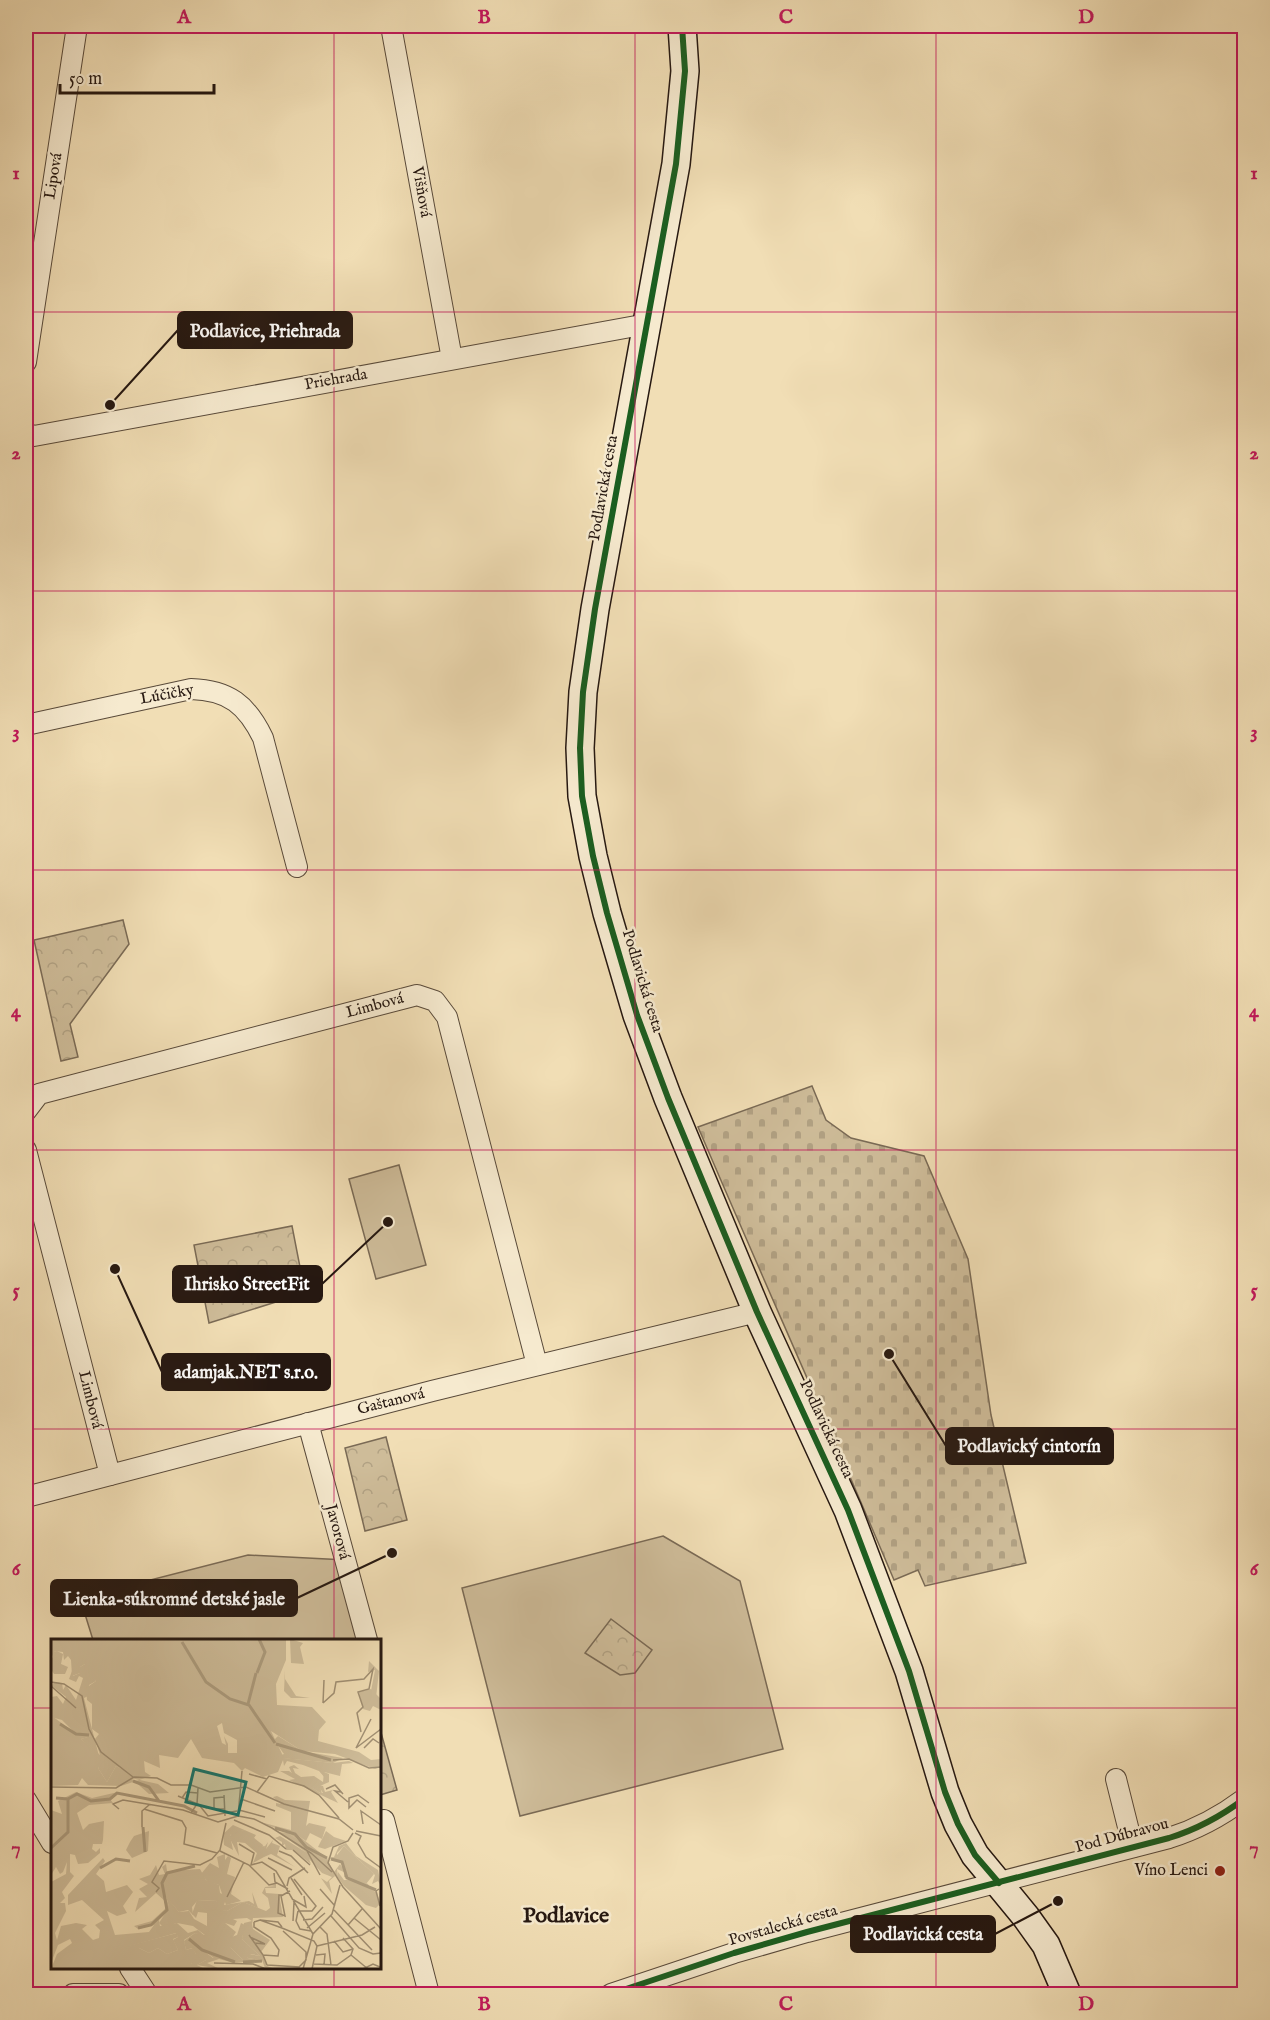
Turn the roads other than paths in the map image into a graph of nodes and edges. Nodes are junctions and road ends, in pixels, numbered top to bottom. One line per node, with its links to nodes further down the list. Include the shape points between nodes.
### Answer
1 (77, 26): 6 (street, Lipová)
2 (391, 26): 5 (street, Višňová)
3 (682, 26): 4 (main road, Podlavická cesta, via 682,115 668,216)
4 (646, 324): 5 (street, Priehrada); 12 (main road, Podlavická cesta, via 583,692 582,796 604,901 637,1016)
5 (452, 359): 7 (street, Priehrada, via 34,436)
6 (26, 362)
7 (26, 434)
8 (26, 725): 9 (street, Lúčičky, via 191,689 226,695 248,712 263,738)
9 (297, 867)
10 (26, 1111): 13 (street, Limbová, via 39,1094 417,995 435,1001 447,1017)
11 (26, 1150): 15 (street, Limbová)
12 (757, 1312): 13 (street, Gaštanová); 24 (main road, Podlavická cesta, via 848,1510 909,1671 958,1824 975,1855)
13 (537, 1365): 14 (street, Gaštanová)
14 (308, 1423): 15 (street, Gaštanová); 17 (street, Javorová)
15 (110, 1475): 16 (street, Gaštanová)
16 (26, 1497)
17 (366, 1639)
18 (1116, 1779): 23 (street, Pod Dúbravou)
19 (1245, 1799): 23 (street, Pod Dúbravou, via 1203,1826)
20 (26, 1800): 22 (street)
21 (384, 1820): 29 (street)
22 (51, 1841)
23 (1133, 1847): 24 (street, Pod Dúbravou)
24 (999, 1883): 30 (street, Povstalecká cesta, via 734,1953); 31 (main road, Podlavická cesta, via 1046,1945)
25 (131, 1969): 28 (street)
26 (73, 1995): 27 (street)
27 (119, 1995)
28 (147, 1995)
29 (429, 1995)
30 (611, 1995)
31 (1066, 1995)

